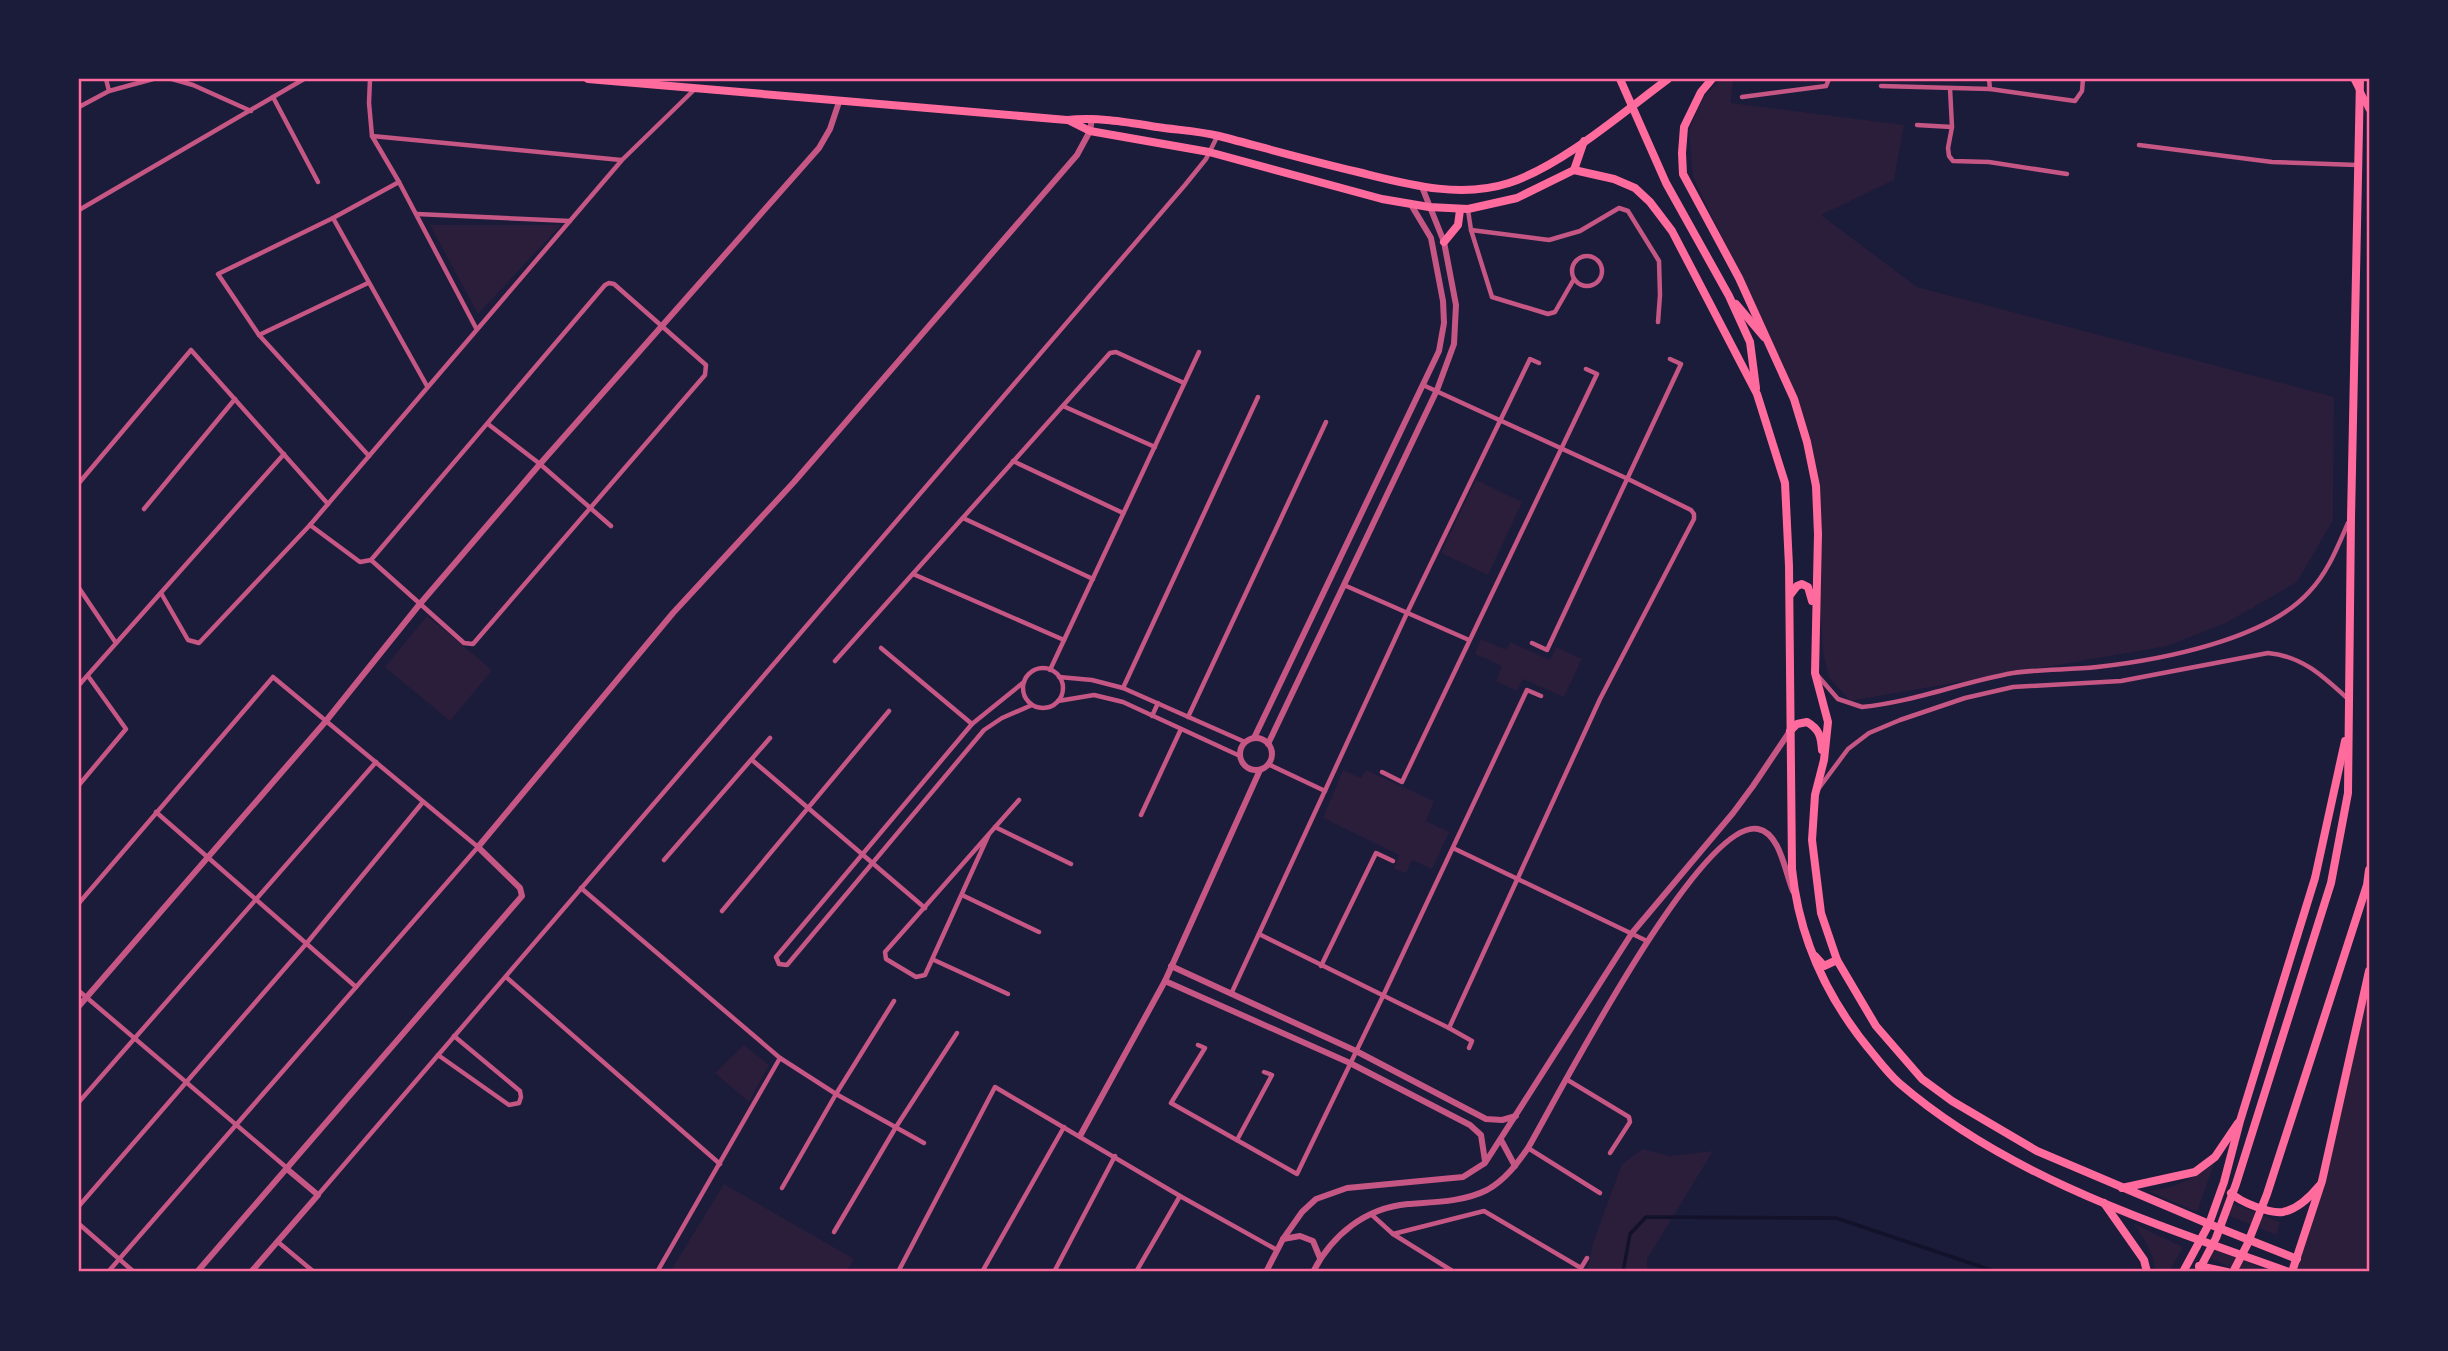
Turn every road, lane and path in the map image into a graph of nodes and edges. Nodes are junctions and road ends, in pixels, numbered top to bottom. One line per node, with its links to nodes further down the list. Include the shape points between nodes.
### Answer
1 (106, 79): 20 (street)
2 (153, 79): 20 (street)
3 (172, 79): 27 (street)
4 (304, 79): 22 (street)
5 (370, 79): 33 (street)
6 (587, 79): 15 (main road)
7 (1620, 79): 58 (main road, via 1666,184)
8 (1668, 79): 35 (main road)
9 (1712, 79): 63 (main road, via 1684,127 1684,174)
10 (1829, 79): 23 (street, via 1826,86)
11 (1989, 79): 19 (street)
12 (2083, 79): 19 (street, via 2075,101)
13 (2354, 79): 21 (main road)
14 (2360, 79): 21 (main road)
15 (611, 80): 17 (main road)
16 (1881, 86): 18 (street)
17 (696, 88): 24 (main road); 38 (street)
18 (1950, 88): 19 (street); 31 (street)
19 (1990, 89)
20 (109, 91): 25 (street)
21 (2359, 92): 26 (main road); 39 (main road)
22 (273, 97): 27 (street); 42 (street)
23 (1742, 97)
24 (839, 102): 29 (main road); 60 (street, via 819,148)
25 (79, 107)
26 (2369, 109)
27 (251, 111): 49 (street)
28 (1092, 118): 29 (main road); 32 (street); 34 (main road)
29 (1067, 120): 32 (main road)
30 (1917, 125): 31 (street)
31 (1952, 127): 41 (street, via 1948,148 1953,161)
32 (1090, 131): 37 (main road); 154 (street, via 1077,155 794,482 673,613)
33 (372, 136): 38 (street); 43 (street)
34 (1218, 136): 37 (street); 45 (main road)
35 (1584, 141): 40 (main road); 44 (main road)
36 (2139, 145): 39 (street, via 2272,162)
37 (1209, 152): 47 (main road); 165 (street)
38 (622, 160): 53 (street)
39 (2360, 165): 92 (main road)
40 (1574, 170): 46 (main road); 72 (main road, via 1614,179 1635,188 1650,202 1672,231)
41 (2067, 174)
42 (318, 182)
43 (399, 182): 51 (street); 52 (street)
44 (1509, 183): 45 (main road, via 1481,189); 46 (main road)
45 (1422, 187): 48 (street)
46 (1517, 198): 50 (main road)
47 (1410, 204): 48 (main road); 69 (street, via 1431,238 1443,301 1438,351)
48 (1429, 207): 50 (main road); 55 (street)
49 (79, 209)
50 (1464, 209): 54 (street); 55 (main road)
51 (416, 214): 53 (street); 61 (street)
52 (333, 218): 57 (street); 62 (street, via 218,274)
53 (570, 221): 61 (street)
54 (1471, 230): 56 (street, via 1492,297 1548,314 1555,312); 59 (street, via 1549,240 1580,231 1619,208 1628,211 1659,261)
55 (1444, 242): 71 (street, via 1456,305 1454,344)
56 (1574, 279): 56 (street, via 1582,285 1596,282 1600,264 1593,258 1579,258 1572,270)
57 (368, 283): 62 (street); 70 (street)
58 (1729, 296): 63 (main road); 72 (main road, via 1751,342)
59 (1658, 322)
60 (661, 325): 78 (street, via 614,284 604,285); 84 (street); 88 (street, via 707,370)
61 (476, 328): 70 (street)
62 (259, 335): 82 (street)
63 (1771, 346): 104 (main road, via 1794,399 1816,486)
64 (1199, 352): 68 (street)
65 (1670, 359): 85 (street, via 1681,364)
66 (1539, 363): 76 (street, via 1530,359)
67 (1586, 369): 80 (street, via 1597,374)
68 (1184, 383): 75 (street, via 1115,352); 79 (street)
69 (1423, 385): 71 (street); 132 (street)
70 (427, 386): 82 (street)
71 (1437, 390): 76 (street); 98 (street)
72 (1757, 394): 101 (main road, via 1785,483)
73 (1258, 397): 117 (street)
74 (235, 399): 81 (street); 86 (street, via 191,350); 89 (street)
75 (1062, 406): 79 (street); 83 (street)
76 (1500, 419): 80 (street); 103 (street)
77 (1326, 422): 125 (street)
78 (488, 424): 84 (street); 95 (street)
79 (1155, 447): 90 (street)
80 (1562, 447): 85 (street); 106 (street)
81 (284, 454): 87 (street); 100 (street)
82 (369, 456): 87 (street)
83 (1013, 461): 90 (street); 91 (street)
84 (540, 464): 88 (street); 102 (street)
85 (1628, 478): 108 (street, via 1547,650); 163 (street, via 1691,510 1694,519 1600,699)
86 (79, 483)
87 (328, 504): 93 (street)
88 (590, 506): 94 (street); 102 (street, via 473,644 468,645)
89 (144, 509)
90 (1123, 513): 97 (street)
91 (962, 518): 96 (street); 97 (street)
92 (2351, 518): 112 (street, via 2328,567 2309,593 2256,629 2193,651 2099,667 2013,673 1862,707 1838,699); 119 (main road)
93 (310, 525): 95 (street, via 360,562); 100 (street, via 199,643 188,640)
94 (611, 526)
95 (371, 560): 102 (street)
96 (913, 574): 105 (street); 110 (street)
97 (1093, 579): 105 (street)
98 (1344, 585): 103 (street); 134 (street)
99 (79, 589): 107 (street)
100 (161, 593): 107 (street)
101 (1789, 596): 104 (main road, via 1797,586 1808,587); 130 (main road)
102 (419, 605): 126 (street)
103 (1407, 613): 106 (street); 145 (street)
104 (1815, 628): 112 (main road)
105 (1064, 640): 111 (street)
106 (1469, 640): 143 (street, via 1402,782)
107 (116, 643): 113 (street)
108 (1532, 643)
109 (881, 648): 127 (street)
110 (835, 661)
111 (1050, 670): 114 (street); 115 (street, via 1032,671)
112 (1815, 673): 138 (main road, via 1828,722)
113 (87, 676): 116 (street); 144 (street, via 126,729)
114 (1059, 677): 117 (street); 120 (street)
115 (1024, 682): 122 (street, via 1024,695); 127 (street)
116 (79, 685)
117 (1123, 688): 121 (street)
118 (1541, 696): 155 (street, via 1527,690)
119 (2348, 699): 128 (main road); 146 (street, via 2303,662 2267,653 2121,681 2013,687 1965,698 1869,733 1848,749)
120 (1058, 701): 122 (street, via 1046,708); 124 (street, via 1094,695)
121 (1158, 703): 124 (street); 125 (street)
122 (1032, 705): 141 (street, via 984,730)
123 (889, 710): 149 (street)
124 (1152, 716): 129 (street)
125 (1188, 717): 133 (street)
126 (326, 721): 139 (street); 150 (street, via 273,677); 157 (street)
127 (972, 724): 135 (street)
128 (2348, 725): 212 (main road, via 2315,878); 266 (main road, via 2348,793 2331,883 2236,1184)
129 (1181, 729): 136 (street); 151 (street)
130 (1790, 731): 138 (main road, via 1807,722 1815,727); 166 (main road); 173 (street, via 1743,800)
131 (770, 738): 137 (street)
132 (1254, 738): 133 (street); 134 (street)
133 (1245, 742): 136 (street)
134 (1268, 744): 140 (street, via 1272,754)
135 (944, 757): 141 (street); 156 (street)
136 (1240, 757): 142 (street, via 1249,769)
137 (752, 760): 149 (street); 158 (street)
138 (1824, 760): 146 (main road)
139 (376, 762): 148 (street); 169 (street)
140 (1268, 764): 142 (street); 145 (street)
141 (955, 765): 160 (street)
142 (1260, 770): 184 (street)
143 (1382, 772)
144 (79, 785)
145 (1325, 791): 177 (street)
146 (1815, 795): 182 (main road, via 1815,876 1821,913)
147 (1019, 800): 152 (street)
148 (423, 803): 154 (street); 179 (street)
149 (807, 809): 156 (street); 172 (street)
150 (156, 813): 157 (street); 170 (street)
151 (1141, 815)
152 (995, 827): 153 (street); 161 (street)
153 (989, 834): 167 (street); 171 (street)
154 (478, 847): 188 (street); 226 (street, via 520,888 522,896)
155 (1453, 848): 163 (street); 192 (street)
156 (862, 855): 160 (street); 160 (street, via 776,957 779,964 787,965)
157 (208, 858): 169 (street); 193 (street)
158 (664, 860)
159 (1393, 861): 183 (street, via 1376,853)
160 (872, 864): 171 (street)
161 (1071, 864)
162 (2369, 870): 164 (main road)
163 (1517, 878): 176 (street); 196 (street)
164 (2367, 885): 168 (main road); 268 (main road, via 2267,1194)
165 (581, 888): 186 (street); 204 (street)
166 (1794, 893): 174 (street, via 1776,842 1760,829 1741,830 1704,864); 180 (main road)
167 (962, 895): 175 (street); 181 (street)
168 (2369, 897)
169 (256, 899): 179 (street); 199 (street)
170 (79, 903)
171 (925, 908): 181 (street, via 884,956 920,978)
172 (722, 911)
173 (1650, 911): 174 (street); 176 (street)
174 (1663, 919): 178 (street)
175 (1039, 932)
176 (1632, 933): 178 (street); 211 (street)
177 (1259, 934): 183 (street); 190 (street)
178 (1647, 941): 207 (street)
179 (306, 944): 188 (street); 208 (street)
180 (1808, 945): 182 (main road, via 1824,966); 234 (main road, via 1830,994 1897,1082 1980,1143)
181 (934, 960): 191 (street)
182 (1837, 960): 230 (main road, via 1875,1026 1922,1079 2026,1145)
183 (1321, 965): 192 (street)
184 (1171, 966): 187 (street); 190 (street)
185 (2369, 971): 227 (main road)
186 (506, 977): 198 (street); 224 (street)
187 (1165, 981): 205 (street); 216 (street)
188 (356, 987): 213 (street)
189 (79, 991): 193 (street)
190 (1232, 992): 202 (street)
191 (1008, 994)
192 (1383, 996): 196 (street); 202 (street)
193 (86, 998): 195 (street); 199 (street)
194 (894, 1001): 209 (street)
195 (79, 1006)
196 (1449, 1028): 201 (street, via 1472,1041)
197 (957, 1033): 214 (street)
198 (454, 1036): 203 (street); 203 (street, via 520,1091 519,1103 509,1105)
199 (135, 1038): 208 (street); 210 (street)
200 (1198, 1045): 218 (street, via 1205,1048 1171,1103)
201 (1469, 1048)
202 (1356, 1051): 205 (street); 211 (street, via 1486,1119)
203 (438, 1055): 232 (street)
204 (780, 1058): 209 (street); 224 (street)
205 (1350, 1063): 218 (street, via 1297,1174); 223 (street, via 1470,1125 1481,1135)
206 (1264, 1072): 218 (street, via 1272,1075)
207 (1566, 1079): 220 (street); 221 (street, via 1629,1117)
208 (186, 1082): 213 (street); 235 (street)
209 (836, 1094): 214 (street); 229 (street)
210 (79, 1102)
211 (1516, 1115): 217 (street)
212 (2240, 1121): 228 (main road); 230 (main road, via 2215,1157 2195,1172)
213 (236, 1125): 226 (street); 247 (street)
214 (896, 1127): 219 (street); 239 (street)
215 (1064, 1127): 216 (street); 257 (street, via 995,1087); 258 (street)
216 (1080, 1136): 222 (street)
217 (1501, 1139): 223 (street); 225 (street)
218 (1237, 1140)
219 (924, 1143)
220 (1528, 1148): 225 (street); 231 (street)
221 (1610, 1153)
222 (1115, 1156): 233 (street); 259 (street)
223 (1485, 1163): 241 (street, via 1463,1177 1347,1188 1316,1199)
224 (720, 1164): 256 (street)
225 (1516, 1166): 236 (street, via 1485,1191)
226 (288, 1169): 232 (street); 253 (street)
227 (2322, 1181): 228 (main road, via 2308,1200 2283,1212 2255,1207 2232,1196); 248 (main road)
228 (2224, 1182): 238 (main road)
229 (782, 1188)
230 (2122, 1188): 238 (main road)
231 (1600, 1193)
232 (318, 1195): 243 (street)
233 (1180, 1196): 244 (street); 260 (street)
234 (2104, 1203): 242 (main road); 265 (main road, via 2144,1260)
235 (79, 1206)
236 (1370, 1213): 240 (street); 245 (street, via 1349,1226)
237 (79, 1224): 247 (street)
238 (2209, 1224): 242 (main road); 248 (main road)
239 (834, 1232)
240 (1393, 1234): 246 (street, via 1484,1211 1581,1268); 264 (street)
241 (1283, 1239): 244 (street); 245 (street, via 1300,1236 1313,1241)
242 (2201, 1240): 250 (main road); 269 (main road)
243 (278, 1242): 254 (street); 255 (street)
244 (1277, 1250): 249 (street)
245 (1320, 1258): 263 (street)
246 (1587, 1258)
247 (120, 1259): 251 (street); 252 (street)
248 (2297, 1259): 269 (main road)
249 (1271, 1264): 261 (street); 262 (street)
250 (2185, 1268): 267 (main road)
251 (108, 1272)
252 (134, 1272)
253 (197, 1272)
254 (251, 1272)
255 (314, 1272)
256 (657, 1272)
257 (898, 1272)
258 (982, 1272)
259 (1054, 1272)
260 (1136, 1272)
261 (1266, 1272)
262 (1276, 1272)
263 (1313, 1272)
264 (1454, 1272)
265 (2147, 1272)
266 (2198, 1272)
267 (2227, 1272)
268 (2233, 1272)
269 (2291, 1272)

